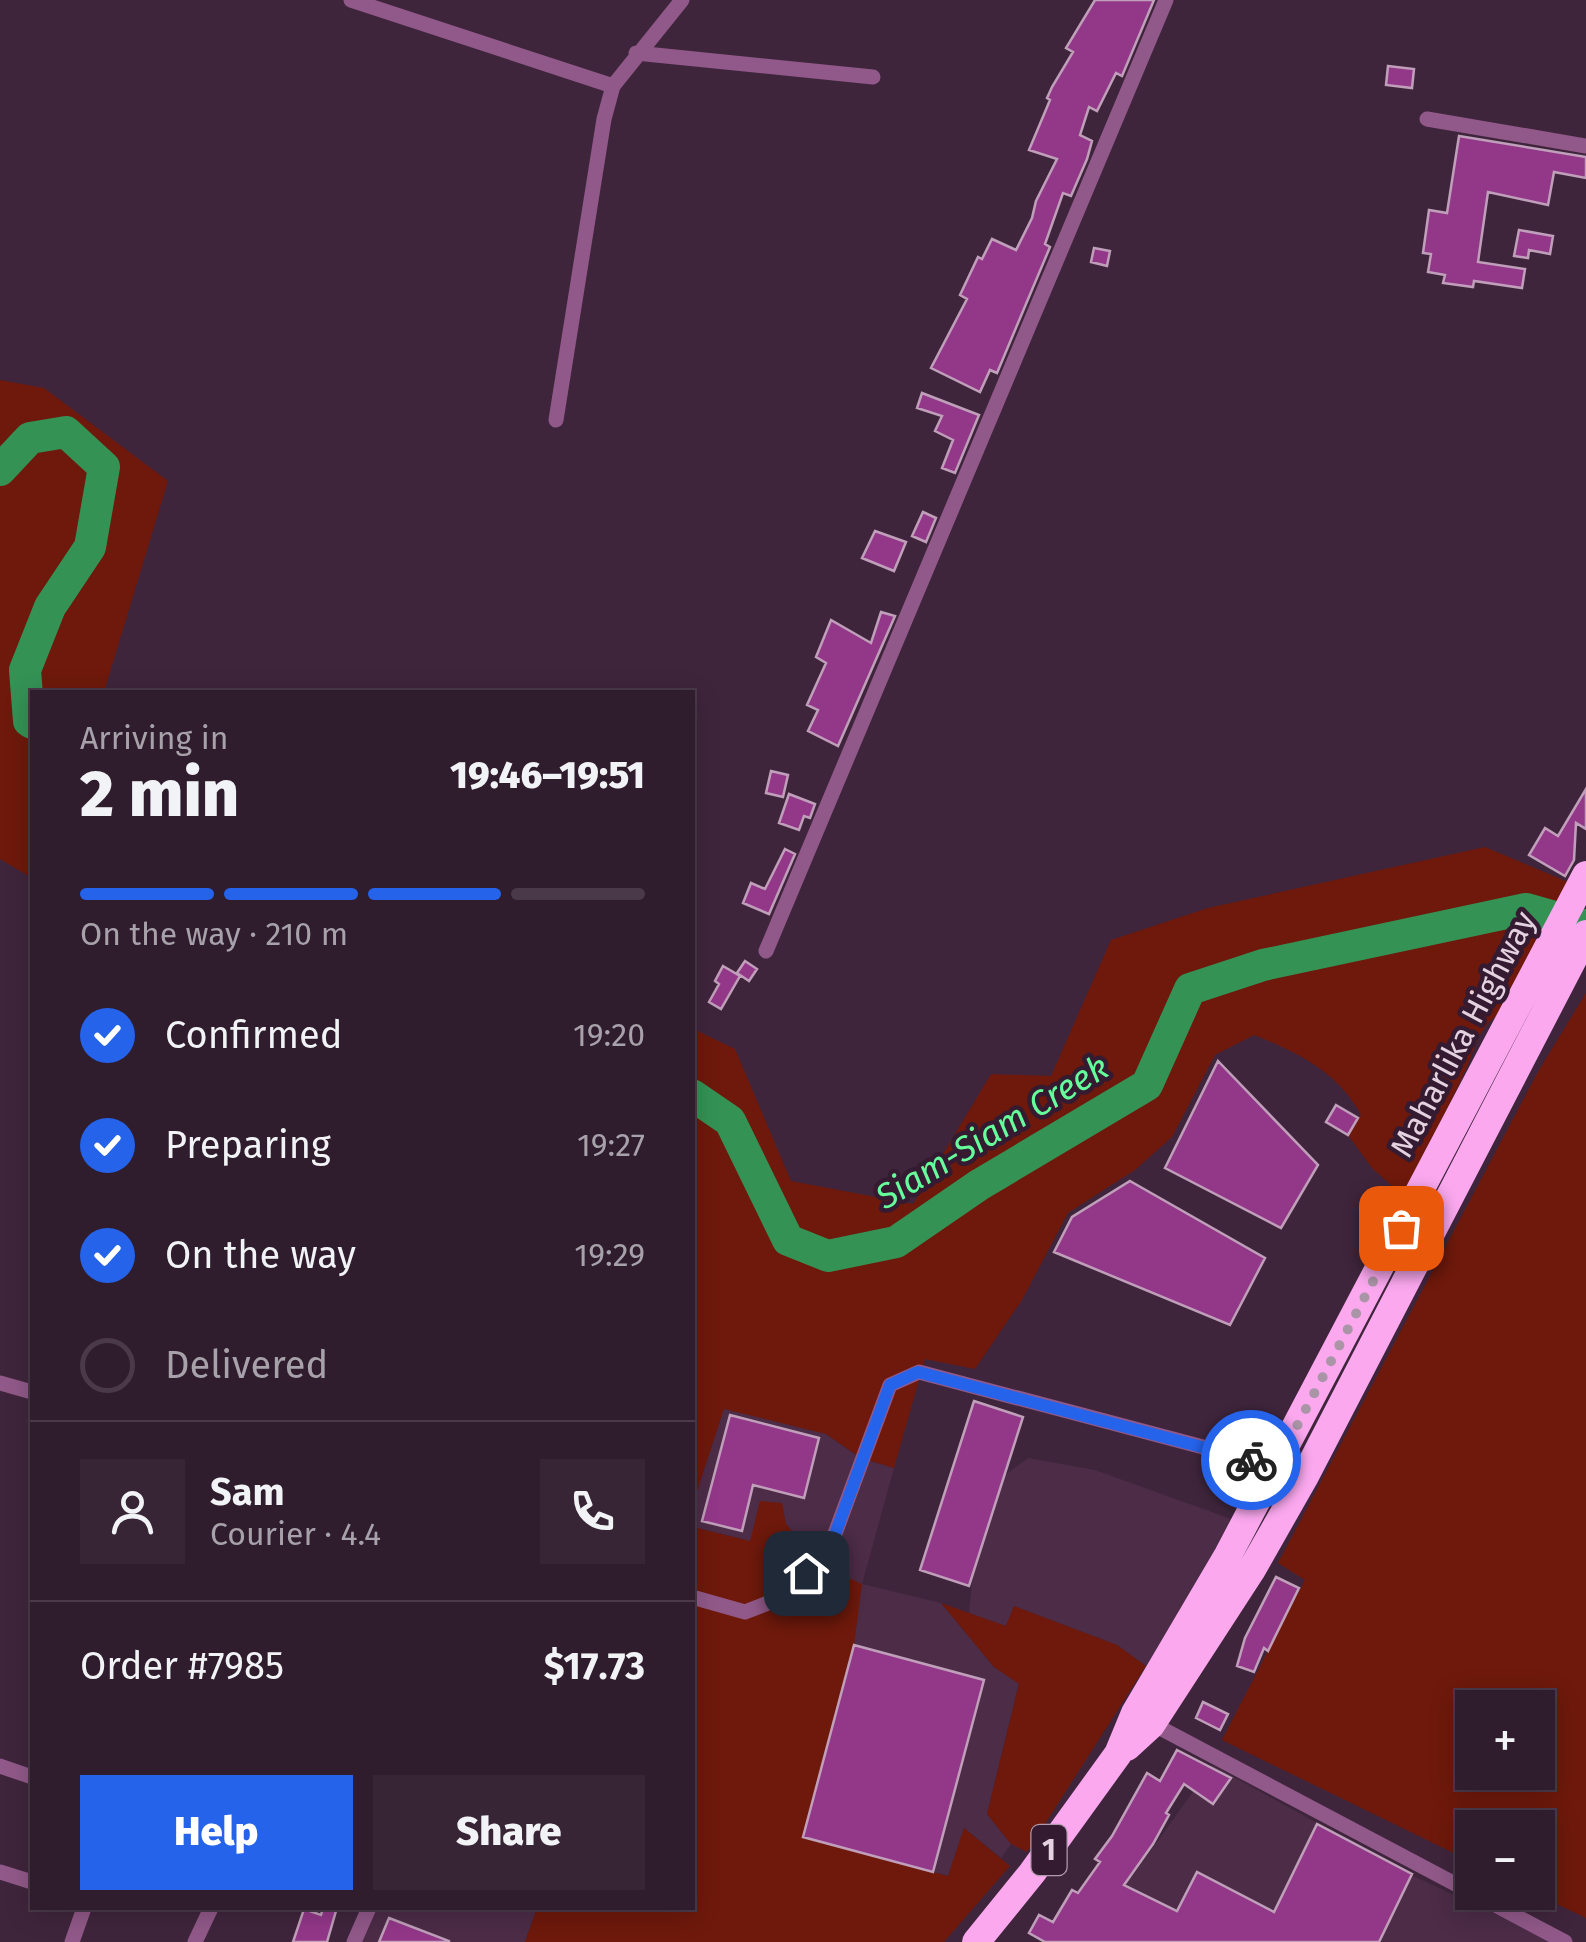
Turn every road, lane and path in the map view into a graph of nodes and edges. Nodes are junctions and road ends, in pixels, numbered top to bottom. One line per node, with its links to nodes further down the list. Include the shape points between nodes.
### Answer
1 (350, 0): 6 (street)
2 (682, 0): 4 (street)
3 (1166, 0): 12 (street)
4 (636, 54): 5 (street); 6 (street)
5 (873, 76)
6 (613, 86): 9 (street)
7 (1427, 119): 8 (street)
8 (1586, 146)
9 (556, 420)
10 (1586, 874): 13 (highway, Maharlika Highway / 1)
11 (1586, 934): 13 (highway, Maharlika Highway / 1)
12 (766, 951)
13 (1537, 999): 16 (highway, Maharlika Highway / 1); 18 (highway, Maharlika Highway / 1, via 1305,1476 1251,1571)
14 (0, 1383): 15 (street)
15 (30, 1391)
16 (1276, 1466): 17 (street, via 918,1372 890,1385 830,1548 781,1598 745,1612); 18 (highway, Maharlika Highway / 1)
17 (695, 1598)
18 (1143, 1719): 29 (highway, Maharlika Highway / 1); 30 (street)
19 (0, 1766): 20 (street)
20 (30, 1776)
21 (0, 1872): 22 (street)
22 (30, 1881)
23 (83, 1910): 26 (street)
24 (211, 1910): 27 (street)
25 (368, 1910): 28 (street)
26 (72, 1942)
27 (196, 1942)
28 (354, 1942)
29 (976, 1942)
30 (1564, 1942)

